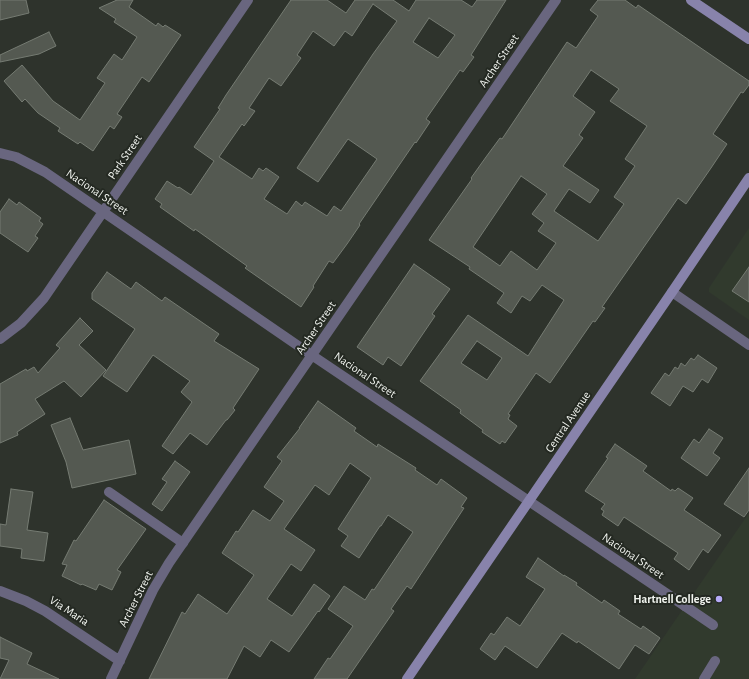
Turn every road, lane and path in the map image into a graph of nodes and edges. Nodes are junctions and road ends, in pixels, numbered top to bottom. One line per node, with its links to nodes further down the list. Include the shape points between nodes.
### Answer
1 (248, 0): 7 (street, Park Street)
2 (556, 0): 11 (street, Archer Street)
3 (692, 0): 4 (street)
4 (749, 39)
5 (0, 153): 7 (street, Nacional Street, via 31,164)
6 (749, 178): 8 (street, Central Avenue)
7 (103, 212): 9 (street, Park Street, via 44,298 21,323); 11 (street, Nacional Street)
8 (672, 292): 10 (street); 13 (street, Central Avenue)
9 (0, 339)
10 (749, 345)
11 (313, 356): 13 (street, Nacional Street); 14 (street, Archer Street)
12 (109, 492): 14 (street)
13 (529, 502): 16 (street, Nacional Street); 20 (street, Central Avenue)
14 (183, 543): 17 (street, Archer Street, via 153,590)
15 (0, 591): 17 (street, Via Maria, via 45,610)
16 (713, 624)
17 (120, 661): 19 (street, Archer Street)
18 (715, 661): 21 (street)
19 (111, 679)
20 (407, 679)
21 (704, 679)

